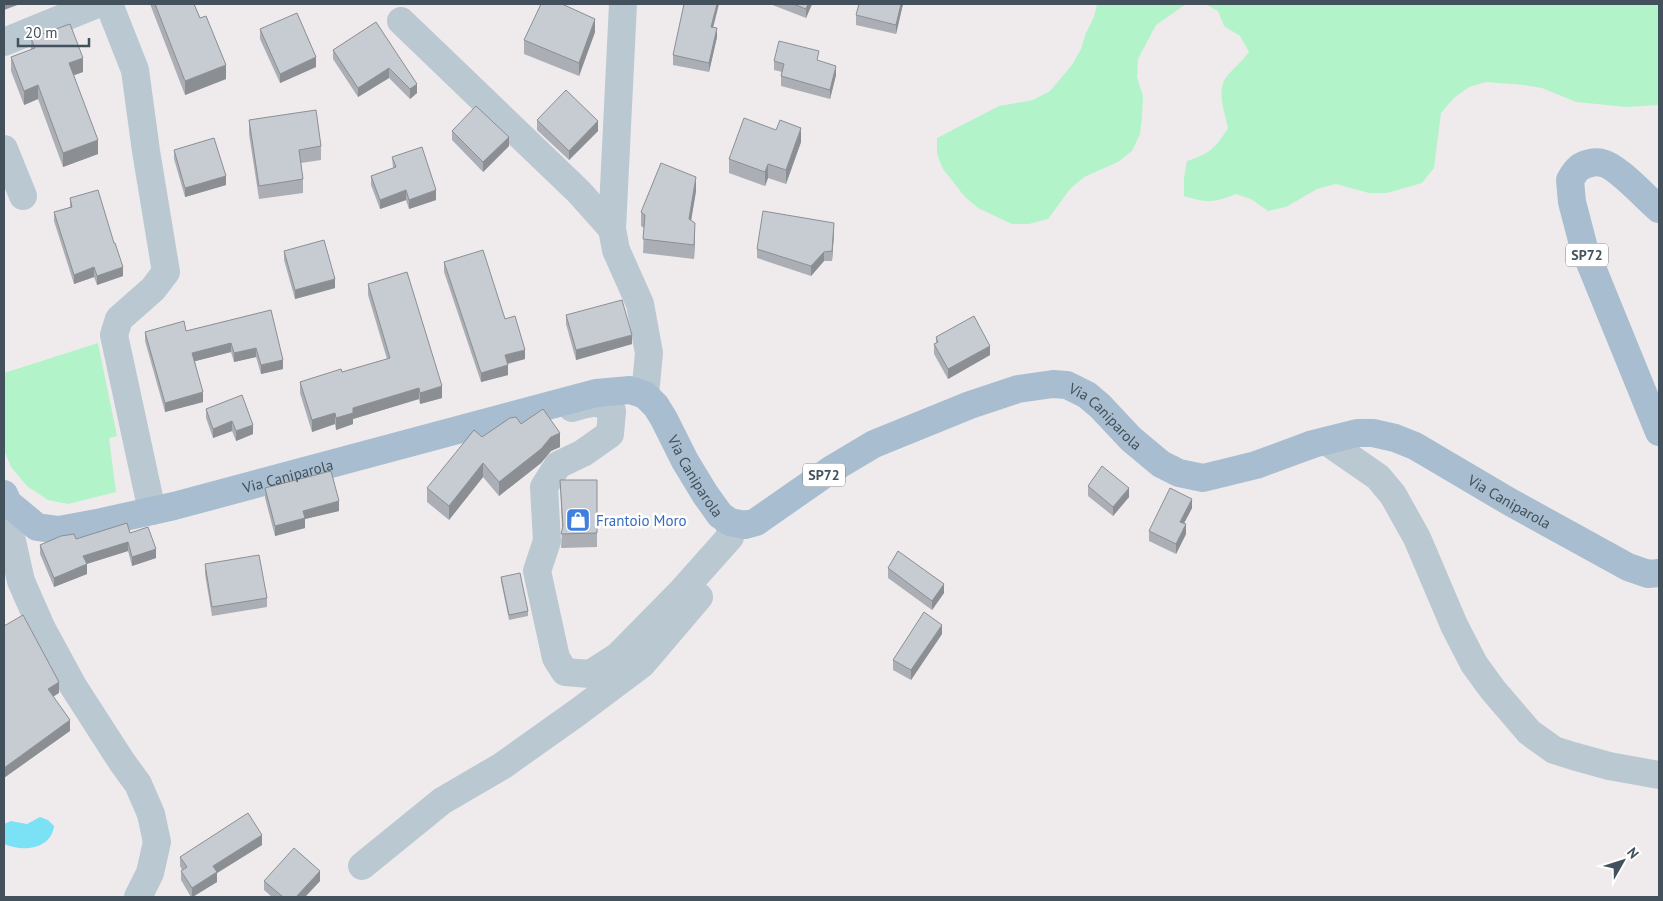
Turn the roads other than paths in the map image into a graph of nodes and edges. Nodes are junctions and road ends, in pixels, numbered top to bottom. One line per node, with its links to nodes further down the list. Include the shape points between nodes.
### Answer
1 (97, 4): 5 (street)
2 (109, 4): 15 (street, via 135,70 166,272 153,289 118,319 114,335)
3 (623, 4): 9 (street)
4 (400, 21): 9 (street, via 579,192)
5 (4, 42)
6 (4, 149): 7 (street)
7 (23, 196)
8 (1659, 209): 12 (main road, SP72, via 1627,178 1602,162 1579,168 1570,180 1584,248)
9 (612, 229): 10 (street, via 616,250 640,304 649,353)
10 (645, 395): 11 (main road, Via Caniparola, via 630,390 596,393); 16 (main road, Via Caniparola, via 656,406 685,461 720,515)
11 (534, 410): 15 (main road, Via Caniparola); 16 (street, via 549,415 592,403 606,405 612,411 610,434 558,465 544,487 548,541 537,571 556,658 565,672 590,674 618,656 730,538)
12 (1659, 432)
13 (1326, 441): 16 (main road, Via Caniparola / SP72, via 1256,465 1203,478 1179,473 1161,464 1087,395 1067,385 1038,385 970,405 874,444 756,522); 17 (main road, Via Caniparola / SP72, via 1356,433 1395,438 1415,446 1628,567 1648,574); 19 (street, via 1378,477 1393,496 1417,538 1474,664 1528,732 1554,750 1609,766)
14 (6, 498): 15 (main road, Via Caniparola, via 27,520 46,529 59,530); 18 (street, Via Caniparola)
15 (152, 511)
16 (738, 523): 20 (street, via 735,552 642,664 502,766 442,801)
17 (1659, 573)
18 (12, 583): 21 (street, Via Caniparola, via 73,686 138,784 151,814 157,842 150,873)
19 (1659, 775)
20 (362, 866)
21 (138, 897)

